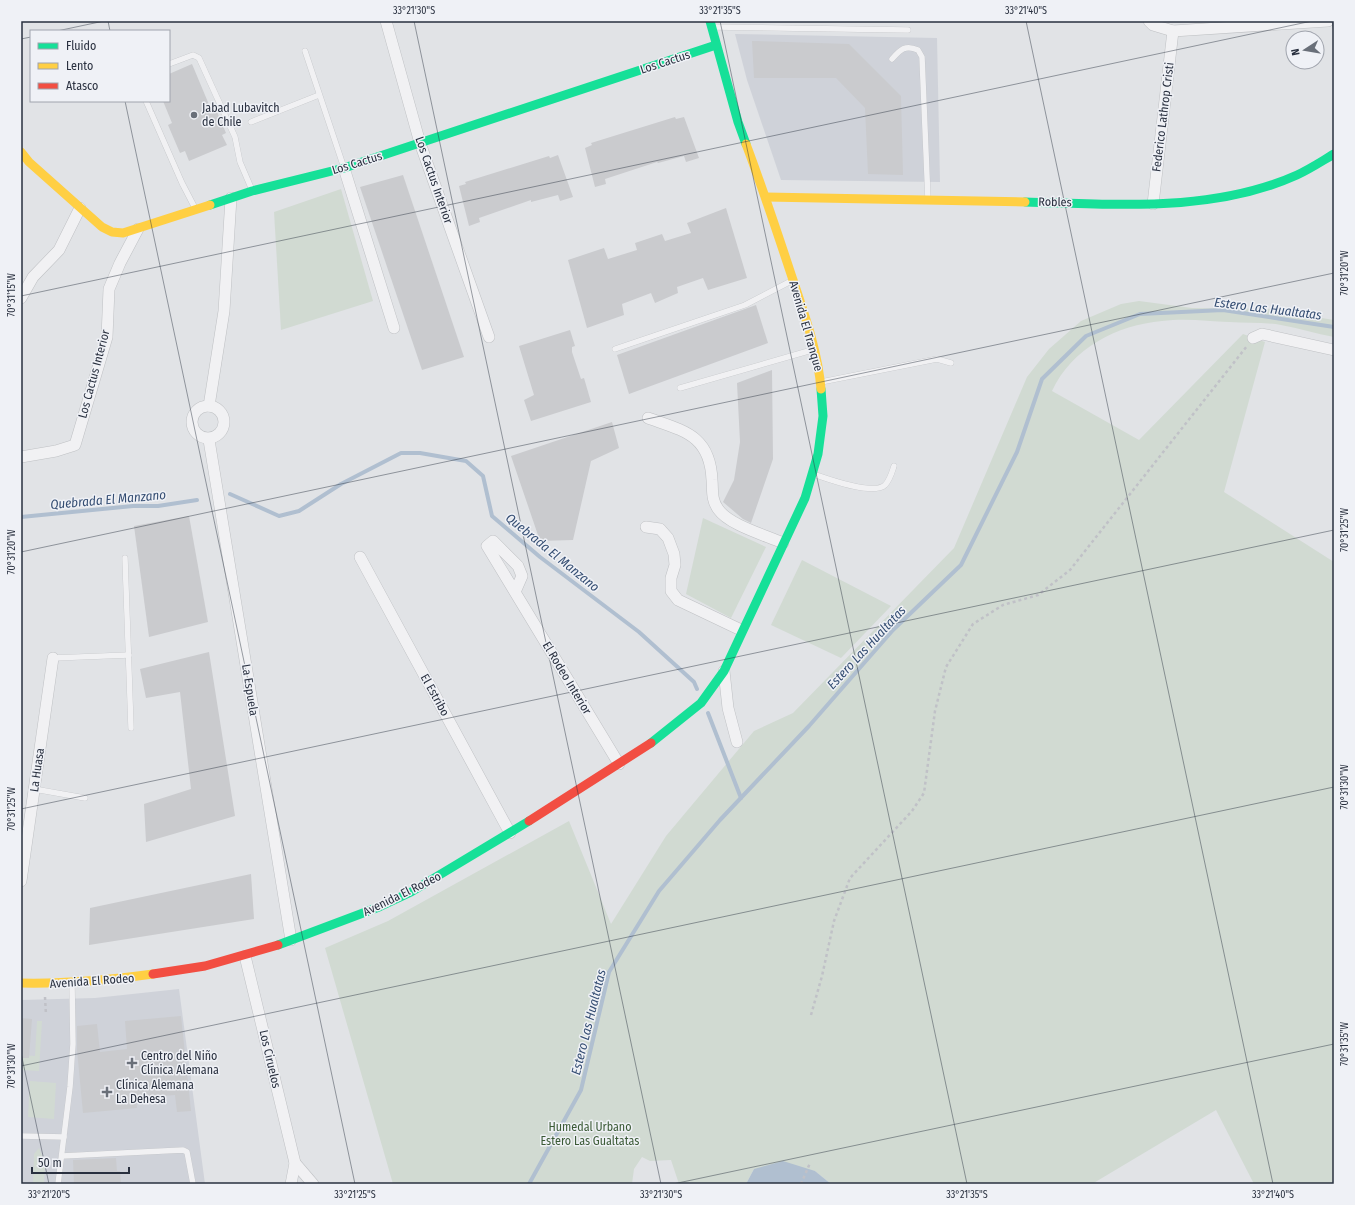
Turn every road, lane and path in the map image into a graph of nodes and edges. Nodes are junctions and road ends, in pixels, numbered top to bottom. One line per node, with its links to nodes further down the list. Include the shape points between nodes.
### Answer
1 (386, 21): 14 (street, Los Cactus Interior)
2 (1149, 21): 6 (street, via 1153,25)
3 (1328, 21): 6 (street)
4 (711, 24): 5 (lane); 7 (street, Avenida El Tranque)
5 (908, 30)
6 (1173, 30): 22 (street, Federico Lathrop Cristi)
7 (716, 46): 14 (street, Los Cactus); 19 (street, Avenida El Tranque, via 738,122)
8 (305, 51): 11 (lane)
9 (892, 59): 21 (lane, via 907,47 918,50 922,57)
10 (170, 64): 18 (lane, via 193,55 199,58 235,137 240,162)
11 (319, 95): 13 (lane); 17 (lane)
12 (146, 102): 24 (lane)
13 (251, 122)
14 (420, 143): 17 (street, Los Cactus); 29 (street, Los Cactus Interior)
15 (21, 152): 23 (street, Los Cactus)
16 (1334, 154): 22 (street, Robles, via 1288,178 1243,193 1219,198)
17 (344, 168): 18 (street, Los Cactus); 28 (street)
18 (252, 191): 20 (street, Los Cactus)
19 (766, 197): 21 (street, Robles); 26 (street, Avenida El Tranque)
20 (231, 198): 24 (street, Los Cactus); 37 (street, via 224,312)
21 (928, 200): 22 (street, Robles)
22 (1153, 204)
23 (80, 208): 25 (street, Los Cactus, via 112,232 123,233); 27 (street, via 59,250 33,277)
24 (195, 208): 25 (street, Los Cactus)
25 (138, 229): 40 (street, Los Cactus Interior, via 109,289 107,337 75,445)
26 (793, 280): 31 (lane, via 745,305); 32 (street, Avenida El Tranque)
27 (21, 298)
28 (394, 328)
29 (489, 337)
30 (1253, 338): 33 (street, via 1262,334); 65 (path, via 1070,570 1038,595 1003,605 973,624 946,667 935,711 924,793 912,811 850,878 834,921)
31 (615, 349)
32 (814, 349): 35 (street, Avenida El Tranque); 36 (lane)
33 (1334, 350)
34 (951, 363): 35 (lane, via 937,359)
35 (821, 382): 42 (street, Avenida El Tranque, via 821,436)
36 (680, 388)
37 (210, 406): 39 (street, via 221,413 224,424 220,434); 39 (street, via 201,407 191,421 194,432)
38 (648, 418): 44 (street, via 690,434 702,444 712,467 712,497 723,515)
39 (210, 440): 59 (street, La Espuela)
40 (21, 457)
41 (894, 466): 42 (lane, via 888,481 878,489 843,484)
42 (813, 474): 44 (street, Avenida El Tranque, via 805,498)
43 (646, 527): 48 (street, via 660,529 668,538 675,565 671,591 678,600)
44 (783, 543): 48 (street, Avenida El Tranque)
45 (360, 557): 57 (street, El Estribo)
46 (125, 558): 49 (lane)
47 (515, 592): 54 (street, El Rodeo Interior)
48 (741, 630): 51 (street, Avenida El Tranque)
49 (128, 655): 50 (lane); 52 (lane)
50 (53, 658): 55 (street, La Huasa)
51 (724, 671): 53 (street, Avenida El Tranque, via 728,708); 54 (street, Avenida El Rodeo, via 701,703 657,739)
52 (131, 728)
53 (737, 742)
54 (619, 764): 57 (street, Avenida El Rodeo)
55 (34, 790): 56 (lane); 58 (street, La Huasa)
56 (85, 798)
57 (510, 833): 59 (street, Avenida El Rodeo, via 442,875 394,900)
58 (21, 882)
59 (291, 940): 60 (street, Avenida El Rodeo)
60 (244, 956): 62 (street, Avenida El Rodeo, via 154,975); 70 (street, Los Ciruelos)
61 (21, 983): 62 (street, Avenida El Rodeo)
62 (72, 983): 67 (lane, via 72,1070)
63 (45, 997): 64 (path)
64 (46, 1015)
65 (811, 1015)
66 (21, 1136): 67 (lane)
67 (64, 1137): 68 (lane)
68 (62, 1156): 71 (lane); 72 (lane, via 183,1150 187,1152)
69 (810, 1163): 75 (path)
70 (295, 1164): 73 (street, Los Ciruelos); 74 (street, Los Ciruelos)
71 (58, 1184)
72 (193, 1184)
73 (291, 1184)
74 (313, 1184)
75 (801, 1184)

